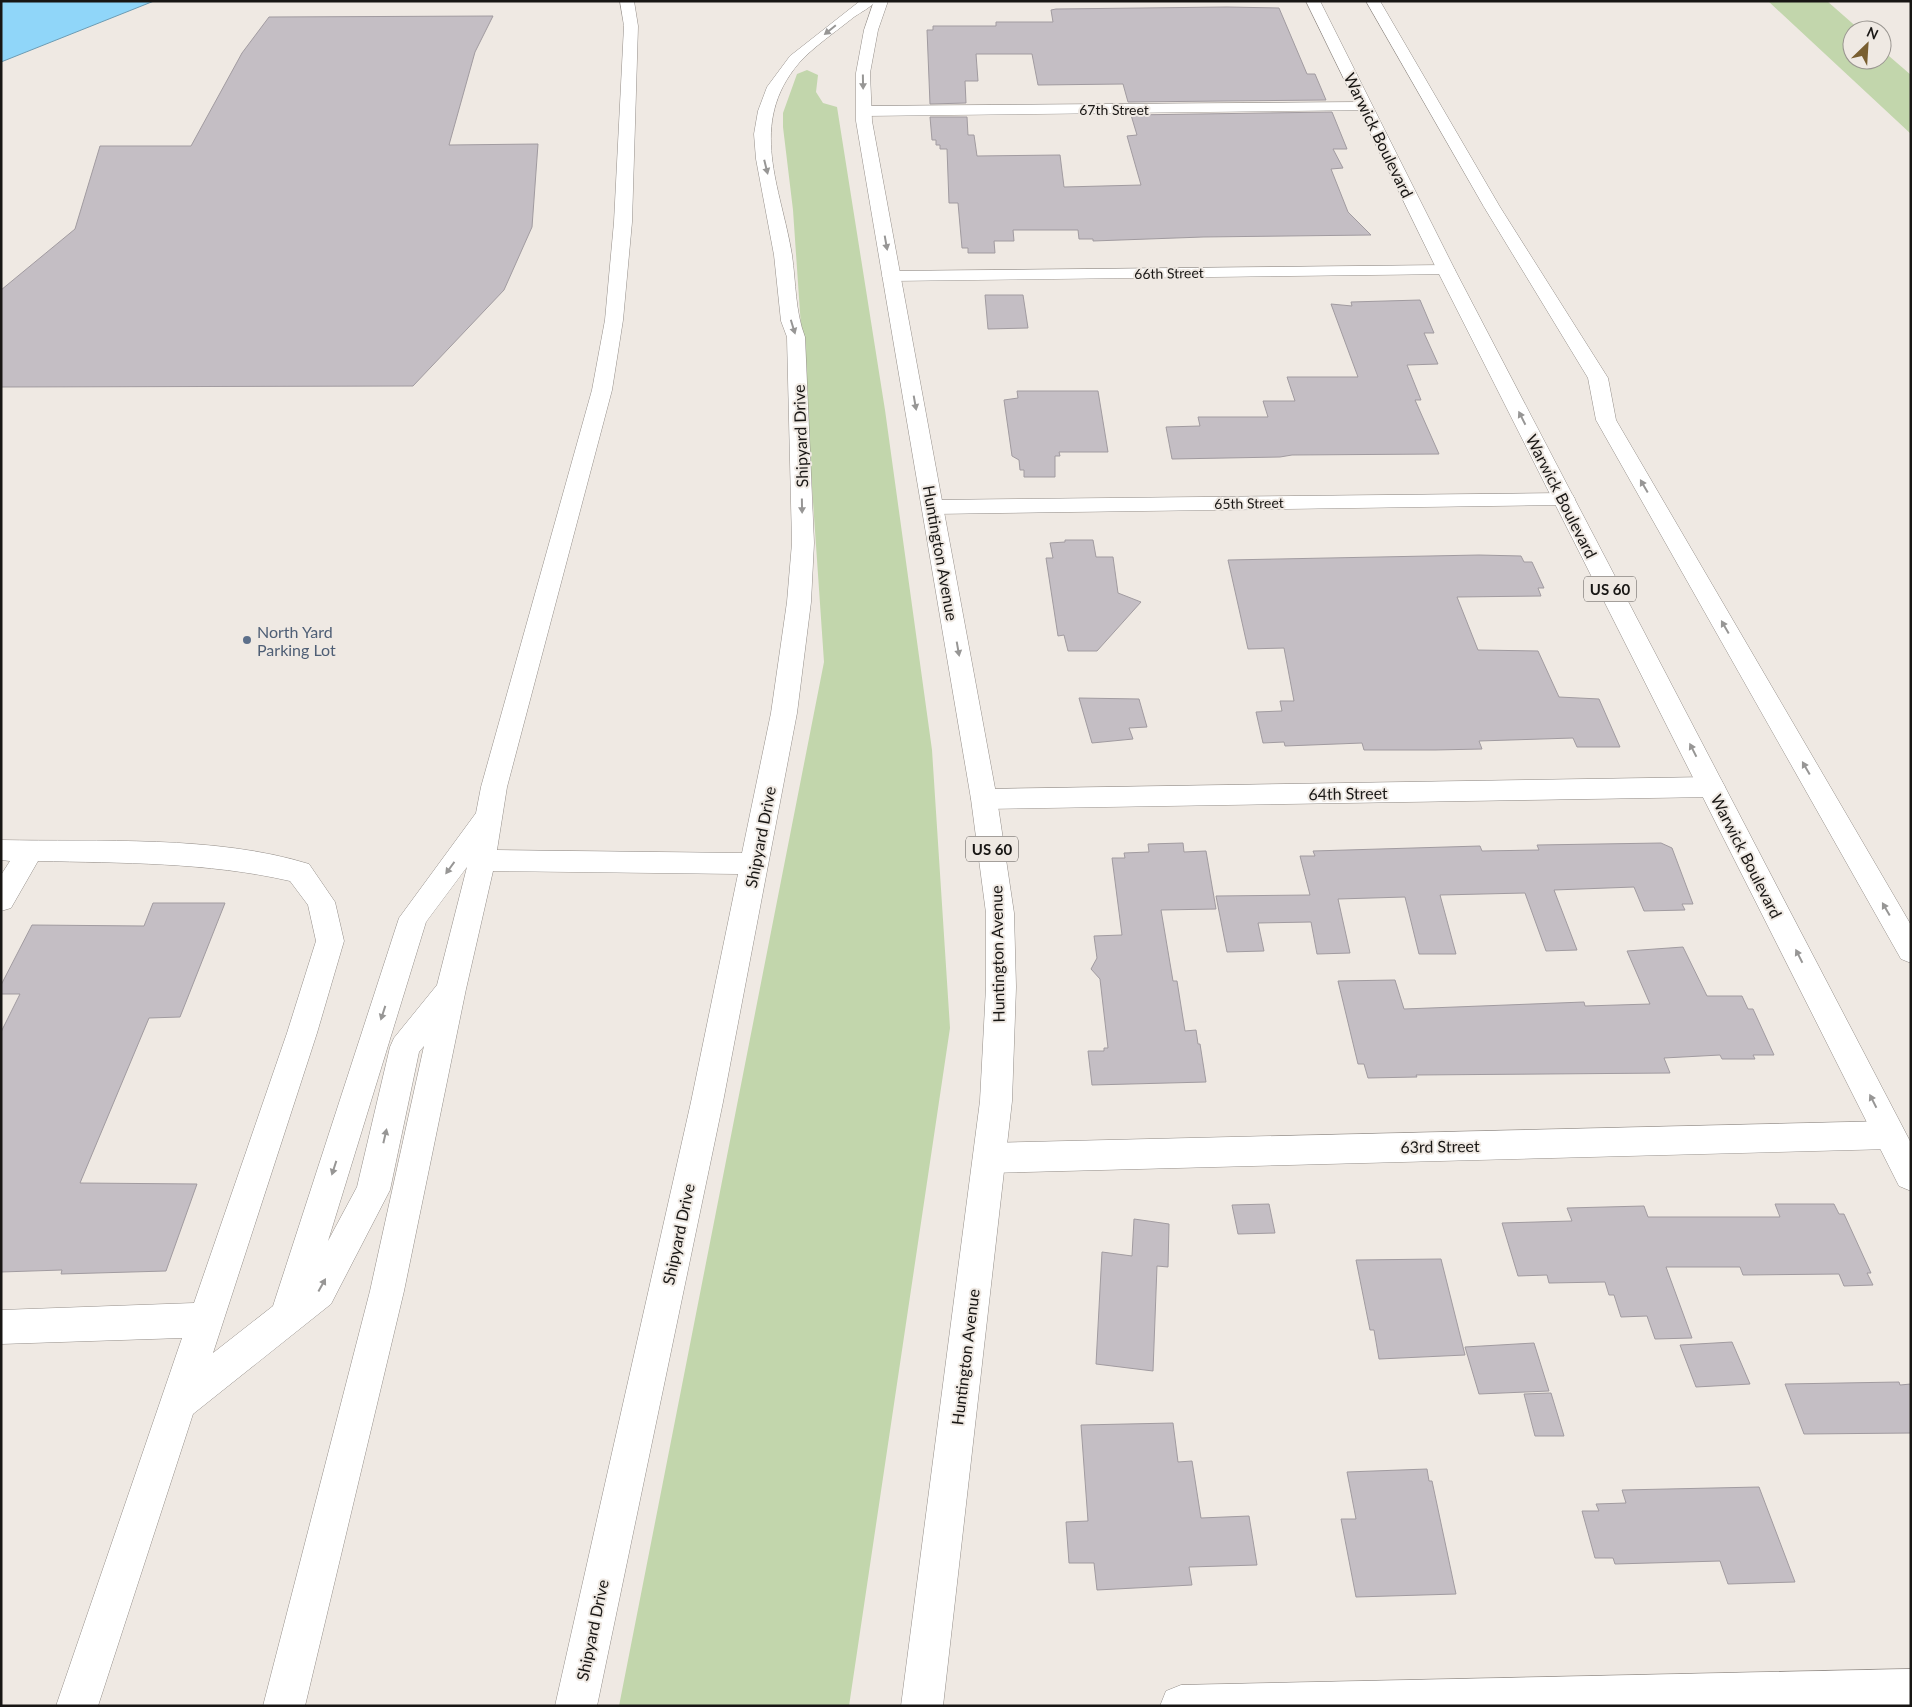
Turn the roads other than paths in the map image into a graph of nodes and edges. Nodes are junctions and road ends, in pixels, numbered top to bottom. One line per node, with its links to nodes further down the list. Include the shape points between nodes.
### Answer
1 (627, 1): 14 (street, via 631,26 623,222 608,355 592,429 511,722)
2 (869, 1): 17 (street, Shipyard Drive, one-way to 17, via 795,58 784,71 774,87 762,134 787,280 790,320 796,337 803,543 799,602 784,713)
3 (881, 1): 7 (street, Huntington Avenue / US 60, one-way to 7, via 871,30 863,73)
4 (1313, 1): 6 (street, Warwick Boulevard / US 60)
5 (1373, 1): 19 (street, one-way to 5, via 1606,420 1598,378 1492,207)
6 (1364, 107): 7 (street, 67th Street); 8 (street, Warwick Boulevard / US 60)
7 (864, 111): 9 (street, Huntington Avenue / US 60, one-way to 9)
8 (1446, 270): 9 (street, 66th Street); 10 (street, Warwick Boulevard / US 60, one-way to 8)
9 (891, 276): 11 (street, Huntington Avenue / US 60, one-way to 11)
10 (1564, 500): 11 (street, 65th Street); 12 (street, Warwick Boulevard / US 60, one-way to 10)
11 (934, 507): 13 (street, Huntington Avenue / US 60, one-way to 13)
12 (1712, 787): 13 (street, 64th Street); 21 (street, Warwick Boulevard / US 60, one-way to 12)
13 (984, 799): 22 (street, Huntington Avenue / US 60, via 1000,913 996,1101)
14 (490, 814): 16 (street); 24 (street, one-way to 24, via 413,918)
15 (16, 850): 18 (street); 25 (street, via 179,854 250,861 299,872 321,902 330,942)
16 (482, 860): 17 (street); 20 (street)
17 (754, 864): 31 (street, Shipyard Drive, via 705,1111)
18 (1, 900)
19 (1911, 951)
20 (451, 989): 24 (street, one-way to 20, via 319,1292 373,1190 405,1047); 30 (street, via 387,1291)
21 (1890, 1134): 22 (street, 63rd Street); 23 (street, Warwick Boulevard / US 60)
22 (990, 1158): 32 (street, Huntington Avenue / US 60)
23 (1911, 1176)
24 (287, 1317): 27 (street)
25 (206, 1320): 26 (street); 27 (street)
26 (1, 1327)
27 (180, 1401): 29 (street)
28 (1911, 1690): 33 (street)
29 (77, 1706)
30 (284, 1706)
31 (576, 1706)
32 (922, 1706)
33 (1181, 1706)

